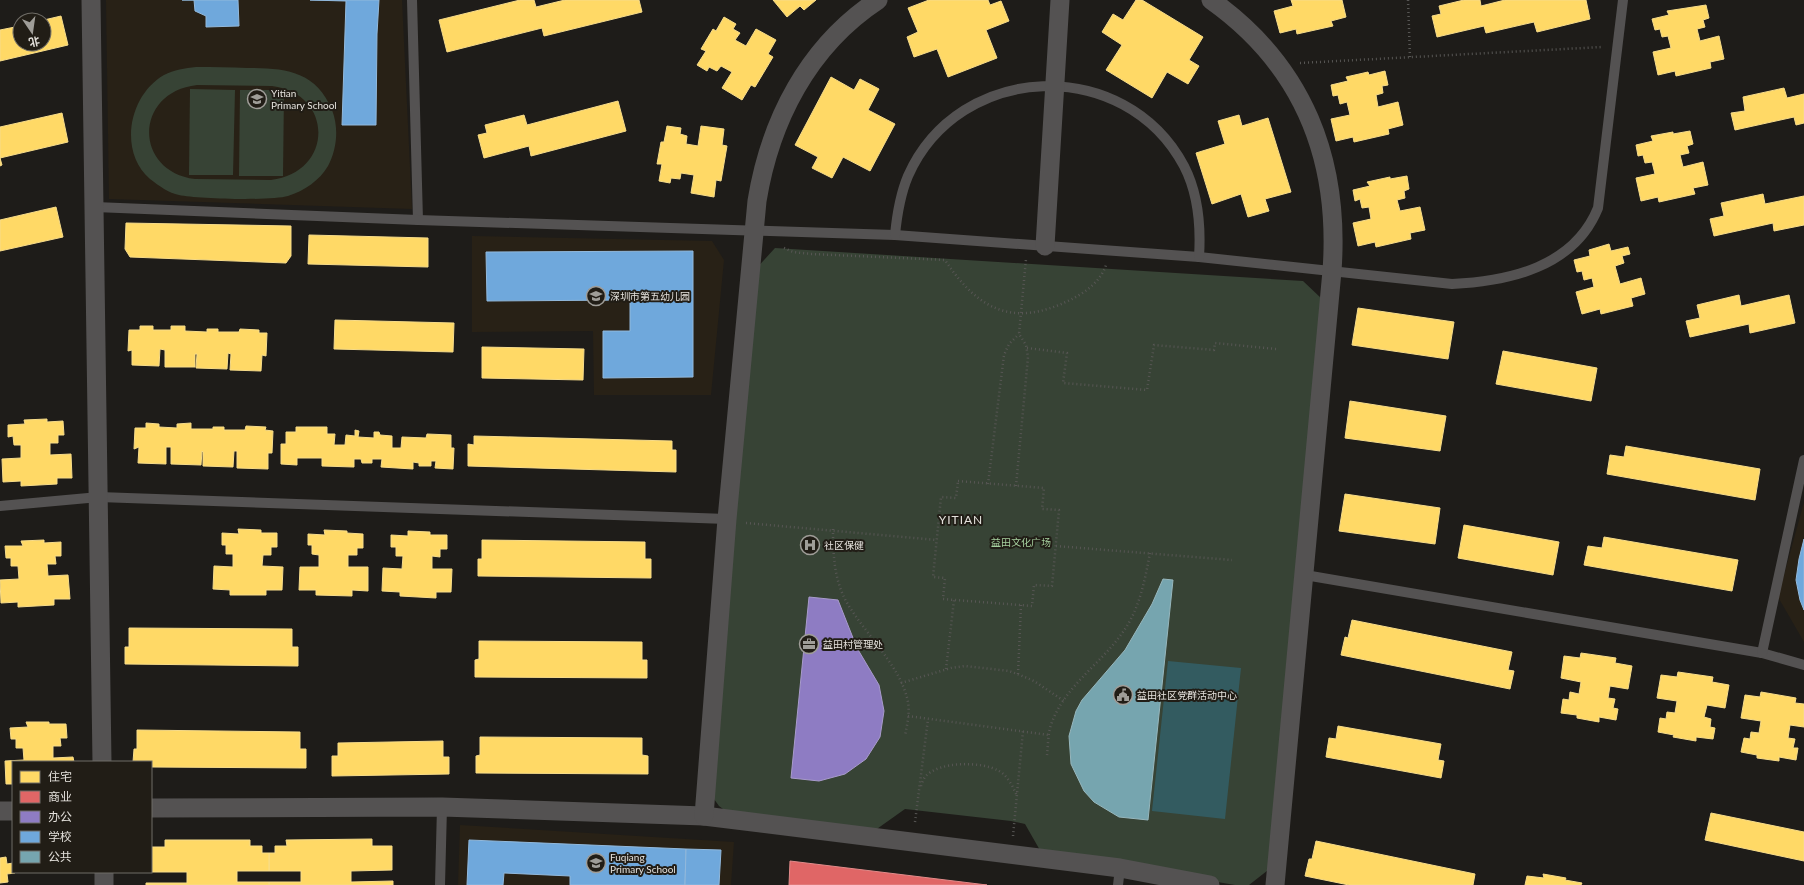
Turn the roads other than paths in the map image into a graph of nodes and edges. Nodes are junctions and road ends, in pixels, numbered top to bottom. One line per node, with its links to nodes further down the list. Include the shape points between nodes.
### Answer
1 (92, 0): 8 (street)
2 (412, 0): 9 (lane)
3 (878, 0): 10 (street, via 848,23 827,44 793,91 767,152 756,201)
4 (1060, 0): 7 (street)
5 (1211, 0): 14 (street, via 1254,36 1278,64 1309,118 1320,147 1333,209)
6 (1623, 0): 14 (lane, via 1598,208 1591,224 1579,238 1546,264 1522,273 1478,283 1452,284)
7 (1055, 85): 11 (lane, via 1024,87 995,94 968,108 943,126 923,149 908,176 899,205); 12 (street); 13 (lane, via 1086,89 1116,101 1143,117 1166,140 1184,166 1195,196 1200,227)
8 (95, 207): 9 (lane); 16 (street)
9 (418, 220): 10 (lane)
10 (754, 230): 11 (lane); 18 (street)
11 (895, 235): 12 (lane)
12 (1036, 245): 13 (lane)
13 (1199, 258): 14 (lane)
14 (1332, 271): 19 (street)
15 (1804, 460): 20 (lane)
16 (99, 497): 17 (lane); 18 (lane); 22 (street)
17 (0, 506)
18 (727, 521): 27 (street)
19 (1305, 575): 20 (lane); 33 (street)
20 (1762, 653): 21 (lane)
21 (1804, 665)
22 (102, 761)
23 (442, 806): 24 (street); 27 (street); 31 (lane)
24 (152, 808)
25 (0, 811): 26 (street)
26 (12, 811)
27 (704, 816): 29 (street, via 1012,855)
28 (104, 873): 30 (street)
29 (1119, 877): 32 (street)
30 (104, 885)
31 (440, 885)
32 (1210, 885)
33 (1276, 885)

